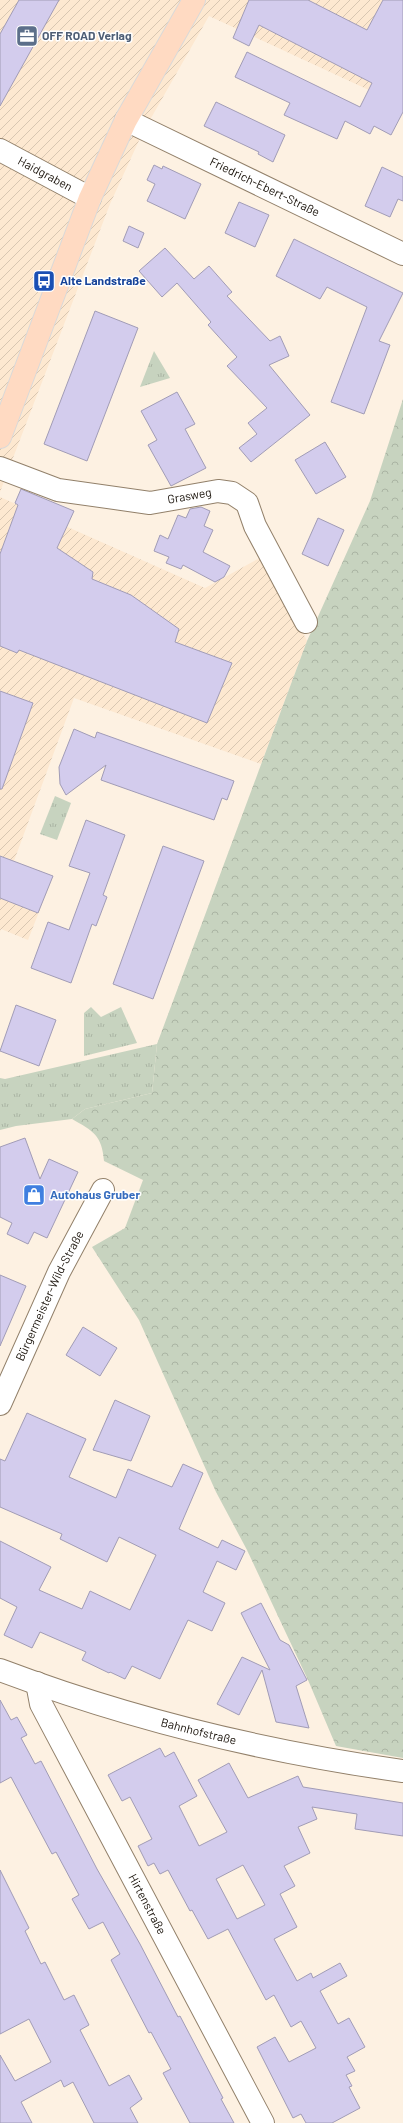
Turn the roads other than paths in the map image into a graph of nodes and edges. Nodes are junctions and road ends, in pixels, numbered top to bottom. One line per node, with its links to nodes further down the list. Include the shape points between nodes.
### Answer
1 (194, 0): 2 (main road)
2 (126, 120): 4 (main road); 5 (street, Friedrich-Ebert-Straße)
3 (0, 150): 4 (street, Haidgraben)
4 (90, 198): 6 (main road)
5 (403, 254)
6 (0, 437)
7 (0, 468): 8 (street, Grasweg, via 58,490 150,503 218,491 232,493 247,503 255,526)
8 (306, 622)
9 (102, 1190): 10 (street, Bürgermeister-Wild-Straße, via 59,1272)
10 (0, 1404)
11 (0, 1670): 12 (street, Bahnhofstraße)
12 (37, 1683): 13 (street, Bahnhofstraße, via 158,1722 336,1762); 14 (street, Hirtenstraße, via 41,1704)
13 (403, 1772)
14 (263, 2123)

